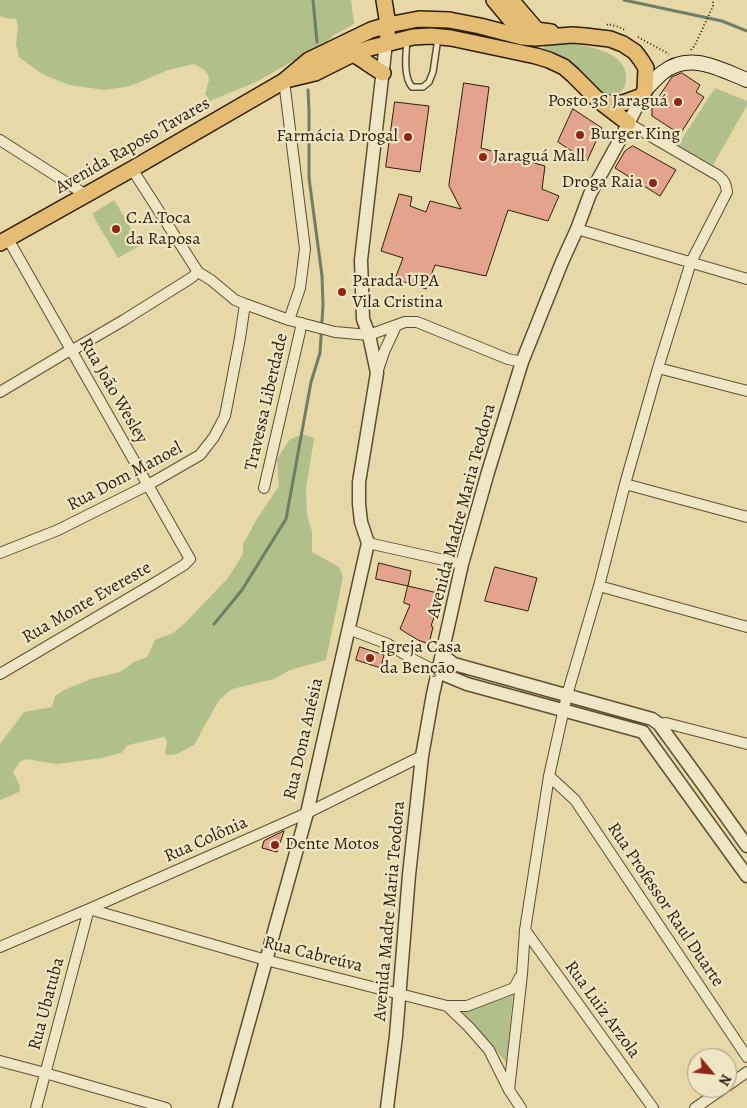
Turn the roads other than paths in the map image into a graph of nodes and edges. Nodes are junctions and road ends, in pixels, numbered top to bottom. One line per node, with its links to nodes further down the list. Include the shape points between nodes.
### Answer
1 (384, 0): 4 (main road)
2 (494, 0): 5 (main road, via 510,18)
3 (512, 1): 5 (main road)
4 (388, 25): 6 (main road, Avenida Raposo Tavares, via 438,19 522,37); 9 (main road); 13 (main road, Avenida Raposo Tavares, via 309,60)
5 (536, 30): 6 (main road)
6 (572, 35): 14 (main road, Avenida Raposo Tavares, via 610,39 635,52 646,68)
7 (438, 37): 8 (main road, Avenida Raposo Tavares); 8 (lane, via 432,72 429,82 423,87 412,87 408,82); 15 (main road, Avenida Raposo Tavares, via 549,60 574,75)
8 (407, 38): 9 (main road, Avenida Raposo Tavares)
9 (386, 43): 10 (main road, Avenida Raposo Tavares); 11 (street)
10 (354, 54): 11 (main road); 13 (main road, Avenida Raposo Tavares, via 315,73)
11 (383, 73): 29 (street, via 361,260 363,319)
12 (747, 80): 14 (main road, via 713,66 684,63 663,72)
13 (284, 81): 18 (main road, Avenida Raposo Tavares); 26 (street, via 305,249 300,288)
14 (644, 93): 15 (main road, via 616,104); 16 (street, Avenida Madre Maria Teodora)
15 (598, 100): 16 (main road, Avenida Raposo Tavares)
16 (628, 123): 20 (street, Avenida Madre Maria Teodora, via 590,194); 22 (street, via 724,180 727,192 724,200)
17 (0, 140): 19 (street)
18 (132, 169): 19 (main road, Avenida Raposo Tavares); 23 (street)
19 (86, 195): 21 (main road, Avenida Raposo Tavares)
20 (577, 229): 22 (street); 31 (street, Avenida Madre Maria Teodora)
21 (4, 241): 30 (street, Rua João Wesley)
22 (691, 262): 24 (street); 32 (street)
23 (198, 272): 25 (street); 30 (street)
24 (747, 278)
25 (245, 304): 26 (street); 37 (street, Rua Dom Manoel, via 225,416 214,437 200,454)
26 (289, 320): 27 (street)
27 (306, 324): 29 (street, via 335,332); 38 (street, Travessa Liberdade)
28 (396, 326): 29 (street); 31 (street, via 417,322); 33 (street)
29 (368, 335): 33 (street)
30 (71, 351): 35 (street); 37 (street, Rua João Wesley)
31 (522, 362): 43 (street, Avenida Madre Maria Teodora)
32 (658, 368): 34 (street); 36 (street)
33 (377, 373): 40 (street, via 359,482 361,522)
34 (747, 391)
35 (0, 392)
36 (625, 484): 39 (street); 44 (street)
37 (148, 485): 41 (street, Rua Dom Manoel, via 58,530); 42 (street, Rua João Wesley)
38 (264, 488)
39 (747, 517)
40 (368, 543): 43 (street); 46 (street, Rua Dona Anésia)
41 (0, 553)
42 (190, 559): 49 (street, Rua Monte Evereste)
43 (462, 564): 47 (street, Avenida Madre Maria Teodora)
44 (599, 586): 45 (street); 50 (street)
45 (747, 627)
46 (348, 629): 48 (street, via 388,644); 56 (street, Rua Dona Anésia)
47 (442, 655): 48 (street, Avenida Madre Maria Teodora); 50 (street, via 454,664)
48 (438, 672): 51 (street, via 467,684); 54 (street, Avenida Madre Maria Teodora)
49 (0, 674)
50 (567, 695): 51 (street); 52 (street, via 648,717)
51 (564, 710): 55 (street); 58 (street, via 643,732)
52 (659, 724): 53 (street, via 666,723); 57 (street)
53 (747, 744)
54 (422, 756): 56 (street, Rua Colônia); 64 (street, Avenida Madre Maria Teodora)
55 (550, 776): 60 (street); 66 (street, Rua Professor Raul Duarte, via 575,800)
56 (307, 813): 59 (street, Rua Colônia); 62 (street, Rua Dona Anésia)
57 (747, 846)
58 (747, 876)
59 (89, 909): 61 (street, Rua Colônia); 62 (street, Rua Cabreúva); 68 (street, Rua Ubatuba)
60 (525, 930): 63 (street); 76 (street, Rua Luiz Arzola)
61 (0, 947)
62 (266, 960): 64 (street, Rua Cabreúva); 73 (street, Rua Dona Anésia)
63 (522, 974): 65 (street, Rua Cabreúva, via 514,988 467,1006); 69 (street)
64 (400, 994): 65 (street, Rua Cabreúva); 74 (street, Avenida Madre Maria Teodora)
65 (447, 1006): 69 (street, via 489,1050)
66 (747, 1057)
67 (0, 1060): 68 (street)
68 (45, 1073): 71 (street, Rua Ubatuba); 72 (street)
69 (509, 1090): 75 (street)
70 (710, 1098): 77 (street)
71 (36, 1108)
72 (166, 1108)
73 (225, 1108)
74 (387, 1108)
75 (521, 1108)
76 (653, 1108)
77 (695, 1108)

